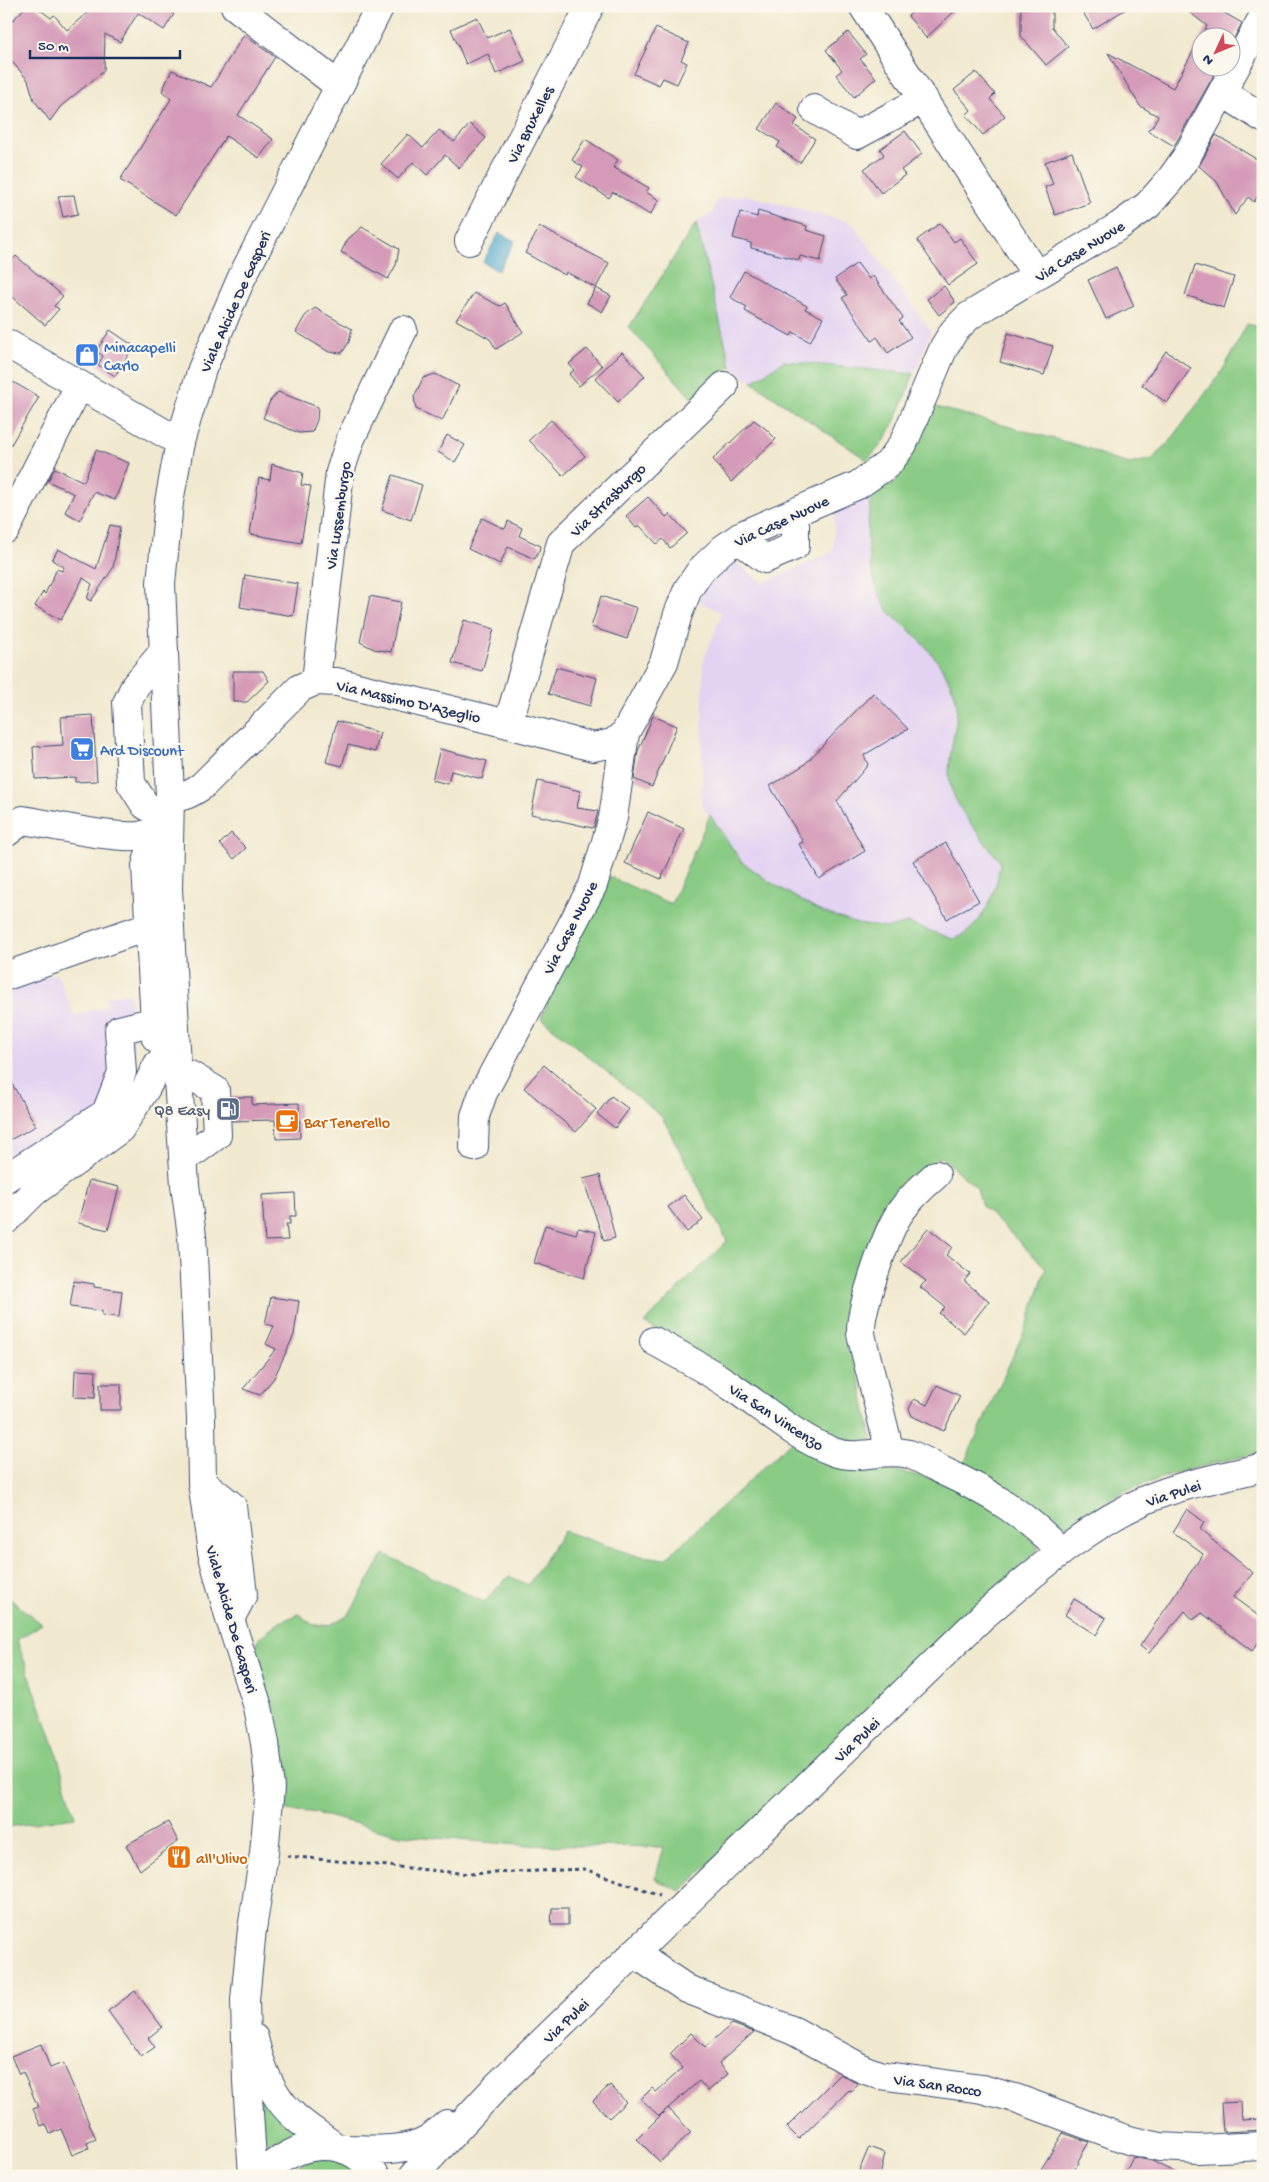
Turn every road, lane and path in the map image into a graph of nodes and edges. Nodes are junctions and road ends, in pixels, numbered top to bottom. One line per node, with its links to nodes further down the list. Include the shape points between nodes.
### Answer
1 (235, 6): 6 (street)
2 (380, 6): 6 (street, Viale Alcide De Gasperi)
3 (590, 6): 11 (street, Via Bruxelles)
4 (863, 6): 8 (street)
5 (1263, 17): 7 (street, Via Case Nuove)
6 (339, 86): 17 (street, Viale Alcide De Gasperi, via 242,277 211,346)
7 (1222, 92): 10 (street); 12 (street, Via Case Nuove, via 1187,156 1148,205)
8 (924, 99): 9 (street, via 857,135); 12 (street)
9 (814, 109)
10 (1263, 118)
11 (469, 241)
12 (1037, 276): 22 (street, Via Case Nuove, via 969,316 954,331 902,444 888,464 858,484 744,534 701,570 688,589 664,662)
13 (403, 330): 20 (street, Via Lussemburgo, via 351,438 340,472)
14 (6, 343): 15 (street)
15 (79, 386): 17 (street); 18 (street)
16 (724, 386): 21 (street, Via Strasburgo, via 561,543)
17 (180, 442): 19 (street, Viale Alcide De Gasperi, via 169,502 161,583)
18 (6, 529)
19 (164, 651): 23 (street, Viale Alcide De Gasperi); 23 (street, via 135,686 127,702 131,783 144,805)
20 (316, 681): 21 (street, Via Massimo D'Azeglio, via 337,682); 23 (street, Via Massimo D'Azeglio, via 300,688 202,786 180,815)
21 (508, 724): 22 (street, Via Massimo D'Azeglio, via 593,747 613,743)
22 (625, 733): 31 (street, Via Case Nuove, via 613,818 593,885 483,1093 475,1116)
23 (167, 820): 25 (street, via 141,836); 26 (street); 30 (street); 35 (street, via 180,889 196,1186)
24 (6, 833): 25 (street, via 23,820)
25 (112, 835): 26 (street, via 128,846)
26 (146, 866): 27 (street)
27 (149, 926): 28 (street); 29 (street)
28 (6, 976)
29 (155, 1021): 30 (street); 33 (street, via 119,1030 122,1072 106,1113)
30 (167, 1056): 34 (street, via 120,1129 34,1192); 35 (street)
31 (474, 1148)
32 (936, 1175): 37 (street, via 910,1200 890,1230 864,1310 861,1330 864,1347)
33 (6, 1178)
34 (6, 1220)
35 (192, 1236): 40 (street, Viale Alcide De Gasperi, via 202,1482 212,1552 258,1707 270,1788)
36 (654, 1340): 37 (street, Via San Vincenzo, via 734,1388 770,1416 834,1452 849,1456)
37 (890, 1452): 39 (street, Via San Vincenzo, via 908,1454 981,1489 1036,1526)
38 (1263, 1467): 39 (street, Via Pulei, via 1146,1499 1107,1519)
39 (1061, 1551): 41 (street, Via Pulei, via 983,1616)
40 (264, 1853): 41 (path, via 469,1874 584,1869); 43 (street, Viale Alcide De Gasperi)
41 (686, 1904): 42 (street, Via Pulei)
42 (634, 1953): 44 (street, Via Pulei); 45 (street, Via San Rocco, via 687,1990 794,2031 878,2075 982,2089 1128,2140 1160,2147)
43 (245, 2000): 46 (street, via 258,2056 272,2090 290,2113); 47 (street)
44 (498, 2085): 46 (street, via 427,2140 386,2150); 50 (street)
45 (1263, 2146)
46 (340, 2148): 48 (street, via 314,2146 294,2151); 49 (street, via 369,2164)
47 (253, 2176)
48 (262, 2176)
49 (376, 2176)
50 (414, 2176)

